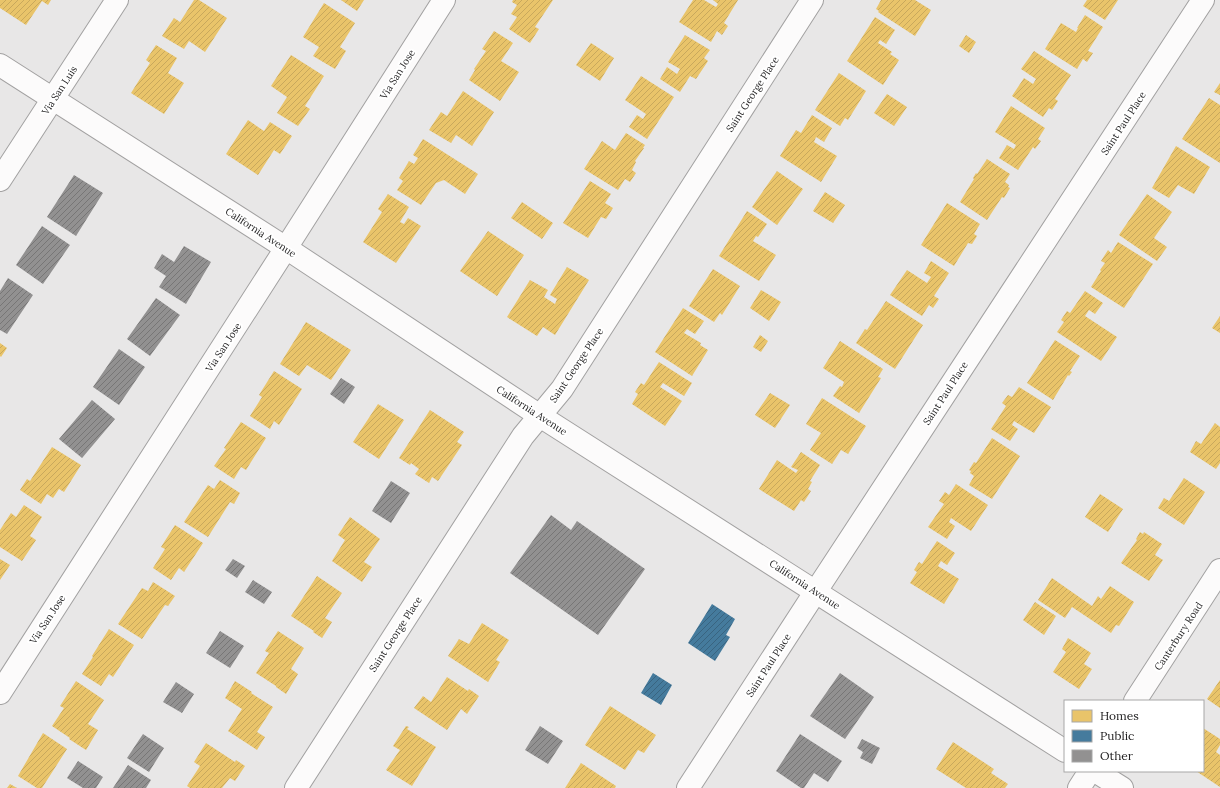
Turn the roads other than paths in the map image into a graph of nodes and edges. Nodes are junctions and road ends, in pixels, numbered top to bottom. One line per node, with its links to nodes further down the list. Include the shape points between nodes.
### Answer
1 (117, 0): 6 (street, Via San Luis)
2 (444, 0): 8 (street, Via San Jose)
3 (812, 0): 9 (street, Saint George Place, via 562,389)
4 (1203, 0): 11 (street, Saint Paul Place)
5 (0, 65): 6 (street, California Avenue)
6 (53, 98): 7 (street, Via San Luis); 8 (street, California Avenue)
7 (0, 180)
8 (286, 248): 9 (street, California Avenue); 12 (street, Via San Jose)
9 (540, 416): 11 (street, California Avenue); 17 (street, Saint George Place, via 519,442)
10 (1220, 570): 13 (street, Canterbury Road)
11 (816, 591): 14 (street, California Avenue); 18 (street, Saint Paul Place)
12 (0, 693)
13 (1137, 700)
14 (1064, 750)
15 (1089, 772): 19 (street)
16 (1097, 772): 20 (street)
17 (296, 788)
18 (688, 788)
19 (1079, 788)
20 (1122, 788)

